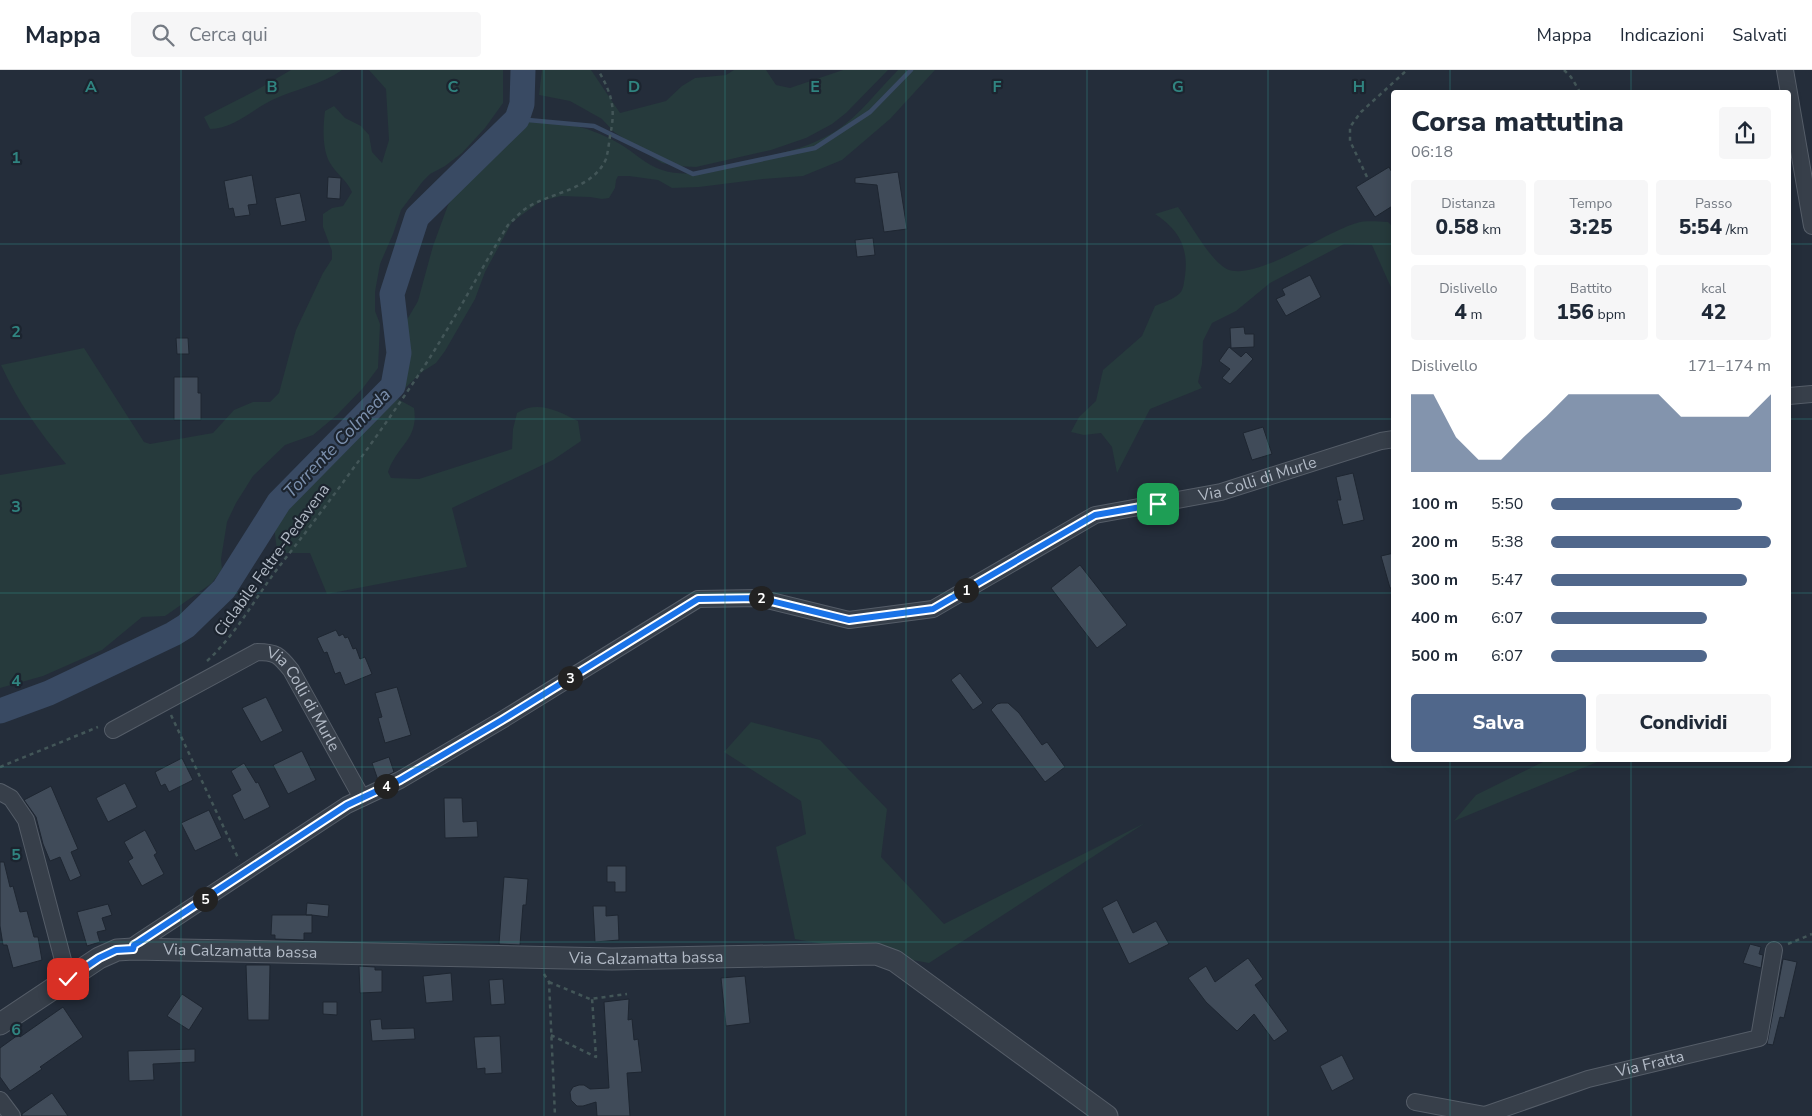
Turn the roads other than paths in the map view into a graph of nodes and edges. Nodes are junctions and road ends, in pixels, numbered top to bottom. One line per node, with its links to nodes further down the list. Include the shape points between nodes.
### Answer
1 (1785, 70): 2 (street)
2 (1788, 90)
3 (1791, 105): 4 (street)
4 (1812, 226)
5 (1812, 394): 6 (street)
6 (1791, 396)
7 (1391, 439): 10 (street, Via Colli di Murle, via 1221,492 1095,515 933,609 849,620 759,598 698,599 493,725 400,780)
8 (109, 727): 10 (street, Via Colli di Murle, via 165,703 257,652 273,652 291,670)
9 (0, 792): 13 (street, via 11,798 26,820)
10 (362, 798): 11 (street, Via Colli di Murle, via 134,945)
11 (133, 949): 13 (street, Via Calzamatta bassa, via 116,950); 18 (street, Via Calzamatta bassa, via 612,959 876,954 895,962)
12 (1774, 950): 16 (street, Via Fratta, via 1759,1038 1588,1079 1485,1115)
13 (68, 979): 14 (street, Via Calzamatta bassa)
14 (0, 1024)
15 (0, 1100): 17 (street)
16 (1415, 1102)
17 (12, 1116)
18 (1107, 1116)

